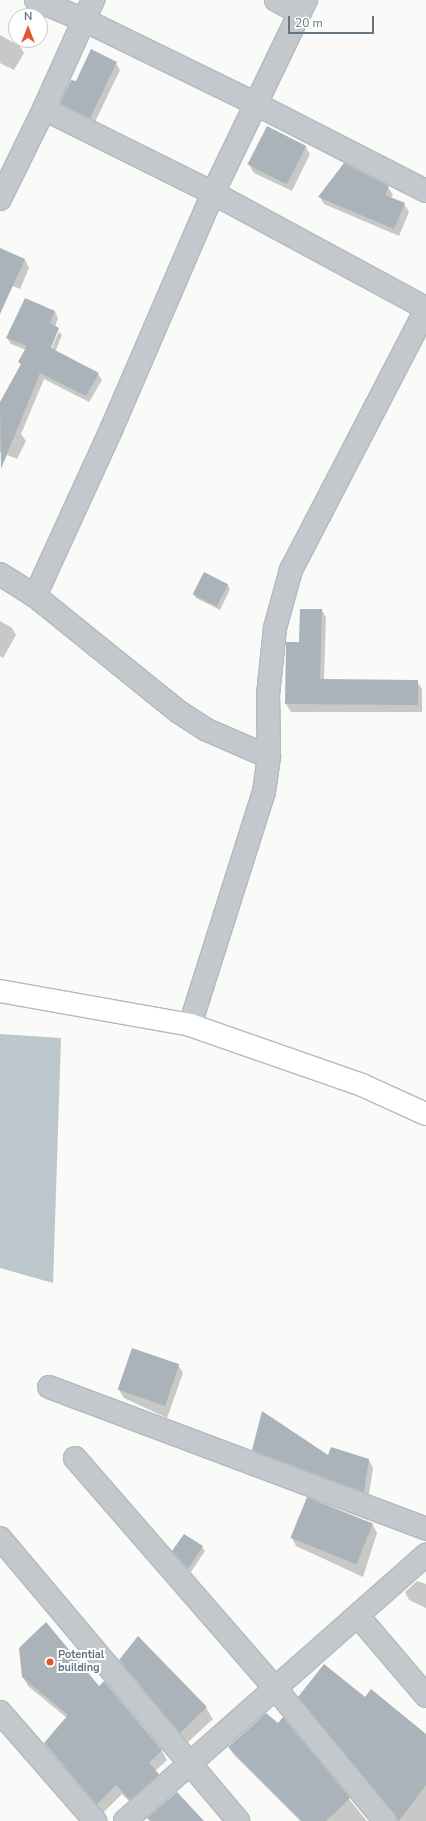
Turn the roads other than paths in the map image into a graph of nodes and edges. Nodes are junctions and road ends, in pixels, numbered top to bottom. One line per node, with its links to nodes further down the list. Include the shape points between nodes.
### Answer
1 (36, 0): 5 (street)
2 (93, 0): 5 (street)
3 (276, 0): 4 (street)
4 (302, 6): 6 (street)
5 (84, 20): 6 (street); 7 (street)
6 (254, 103): 8 (street); 9 (street)
7 (44, 109): 9 (street); 10 (street)
8 (426, 191)
9 (213, 193): 11 (street); 13 (street)
10 (0, 199)
11 (426, 309): 14 (street, via 291,570 275,628 268,695)
12 (0, 574): 13 (street)
13 (35, 596): 14 (street, via 179,712 207,730)
14 (269, 757): 16 (street, via 264,792 252,837)
15 (0, 991): 16 (main road)
16 (190, 1025): 17 (main road, via 362,1085)
17 (426, 1114)
18 (49, 1387): 20 (street)
19 (75, 1458): 24 (street)
20 (426, 1529)
21 (0, 1538): 27 (street)
22 (426, 1555): 23 (street)
23 (358, 1616): 24 (street); 25 (street)
24 (275, 1688): 27 (street); 31 (street)
25 (426, 1696)
26 (0, 1712): 28 (street)
27 (189, 1764): 29 (street); 30 (street)
28 (95, 1821)
29 (125, 1821)
30 (238, 1821)
31 (385, 1821)

